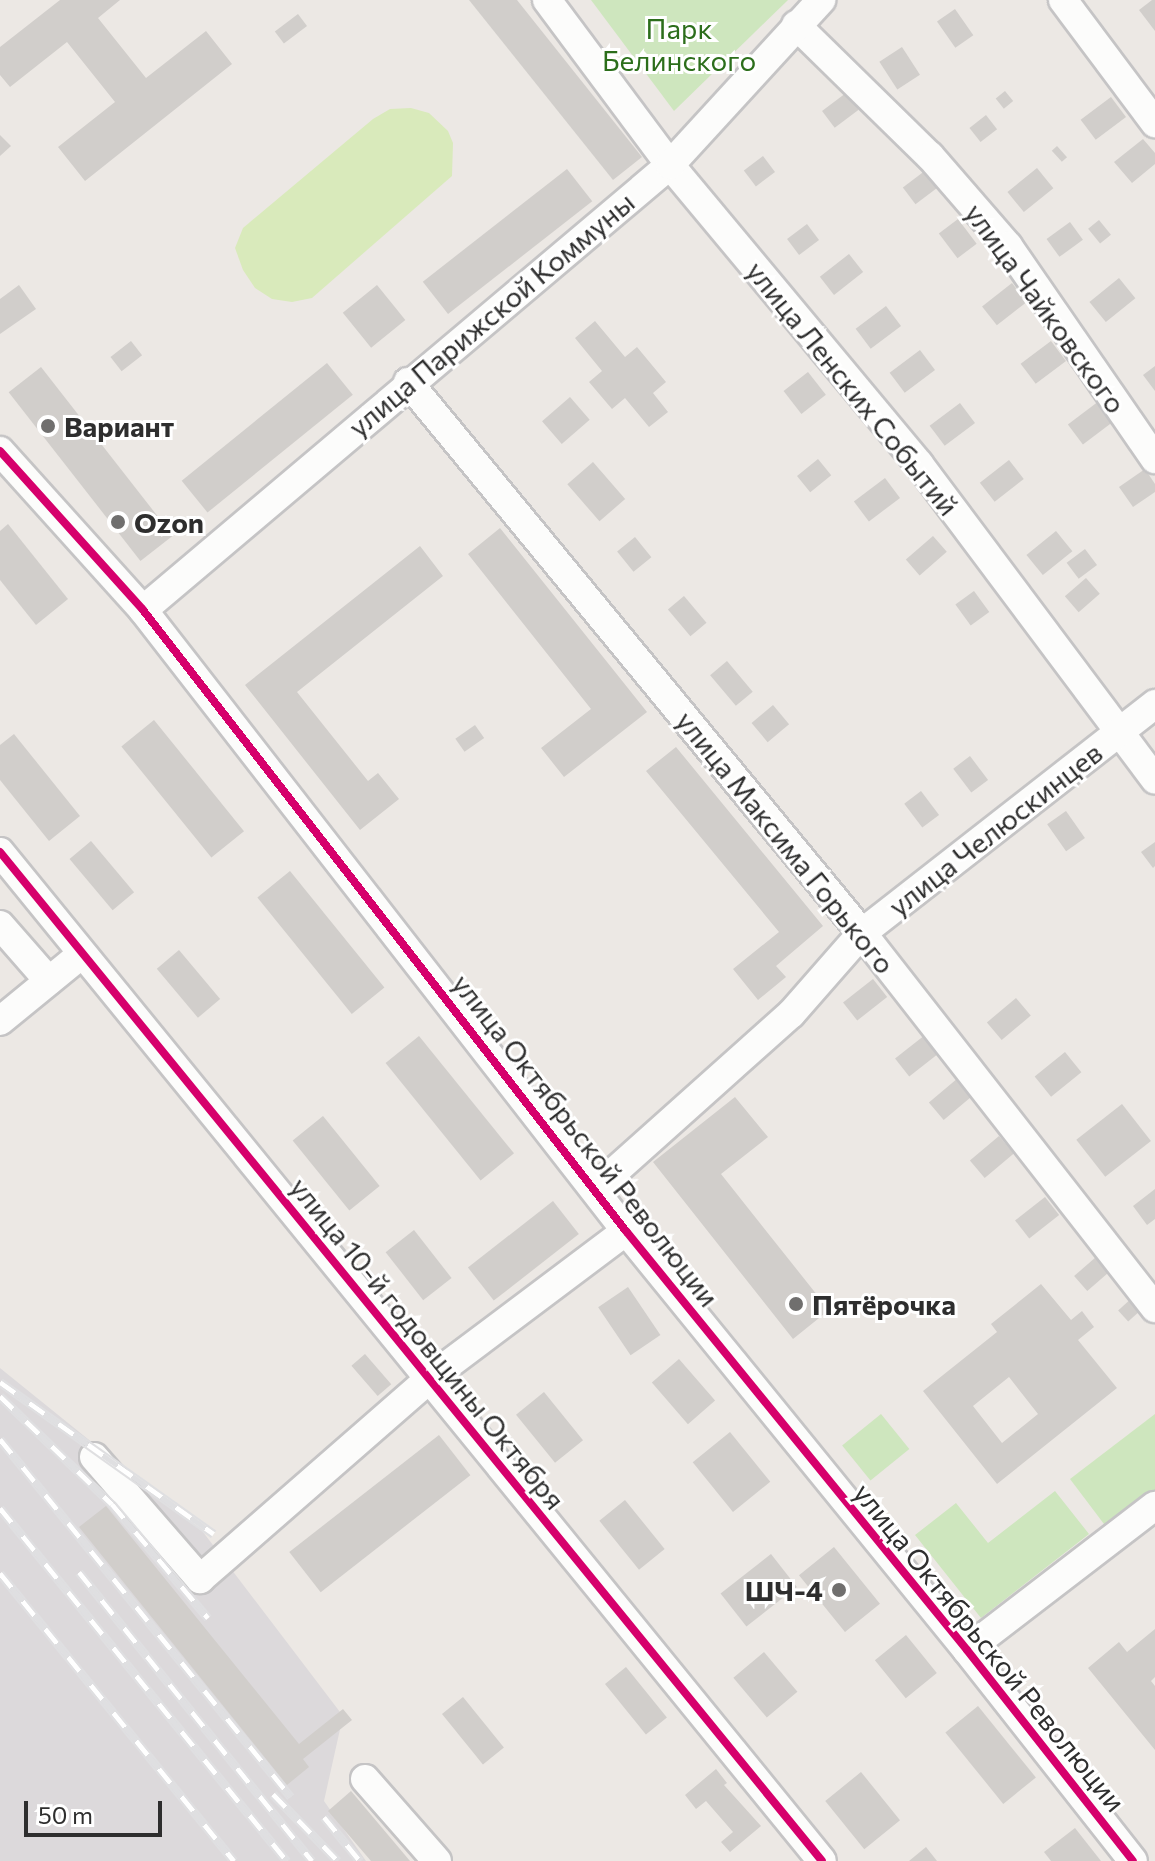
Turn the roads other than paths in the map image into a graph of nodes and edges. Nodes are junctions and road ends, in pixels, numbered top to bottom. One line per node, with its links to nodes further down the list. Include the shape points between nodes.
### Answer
1 (547, 0): 6 (street, улица Ленских Событий)
2 (821, 0): 4 (street, улица Парижской Коммуны)
3 (1063, 0): 5 (street)
4 (796, 25): 6 (street, улица Парижской Коммуны); 9 (street, улица Чайковского, via 930,156 1008,246)
5 (1155, 123)
6 (670, 165): 7 (street, улица Парижской Коммуны); 12 (street, улица Ленских Событий, via 919,464)
7 (408, 382): 10 (street, улица Парижской Коммуны); 16 (street, улица Максима Горького)
8 (0, 451): 10 (street, улица Октябрьской Революции)
9 (1155, 459)
10 (143, 610): 20 (street, улица Октябрьской Революции)
11 (1155, 704): 12 (street, улица Челюскинцев)
12 (1119, 733): 13 (street, улица Ленских Событий); 16 (street, улица Челюскинцев)
13 (1155, 780)
14 (0, 852): 17 (street, улица 10-й годовщины Октября)
15 (0, 925): 18 (street)
16 (862, 933): 20 (street, улица Челюскинцев, via 791,1014); 22 (street, улица Максима Горького)
17 (82, 954): 18 (street); 23 (street, улица 10-й годовщины Октября)
18 (49, 981): 19 (street)
19 (0, 1021)
20 (595, 1189): 21 (street, улица Октябрьской Революции)
21 (626, 1231): 23 (street); 26 (street, улица Октябрьской Революции)
22 (1155, 1308)
23 (429, 1379): 24 (street, via 200,1579); 28 (street, улица 10-й годовщины Октября)
24 (94, 1457)
25 (1155, 1506): 26 (street)
26 (967, 1650): 30 (street, улица Октябрьской Революции)
27 (365, 1779): 29 (street)
28 (818, 1860)
29 (437, 1861)
30 (1133, 1861)

